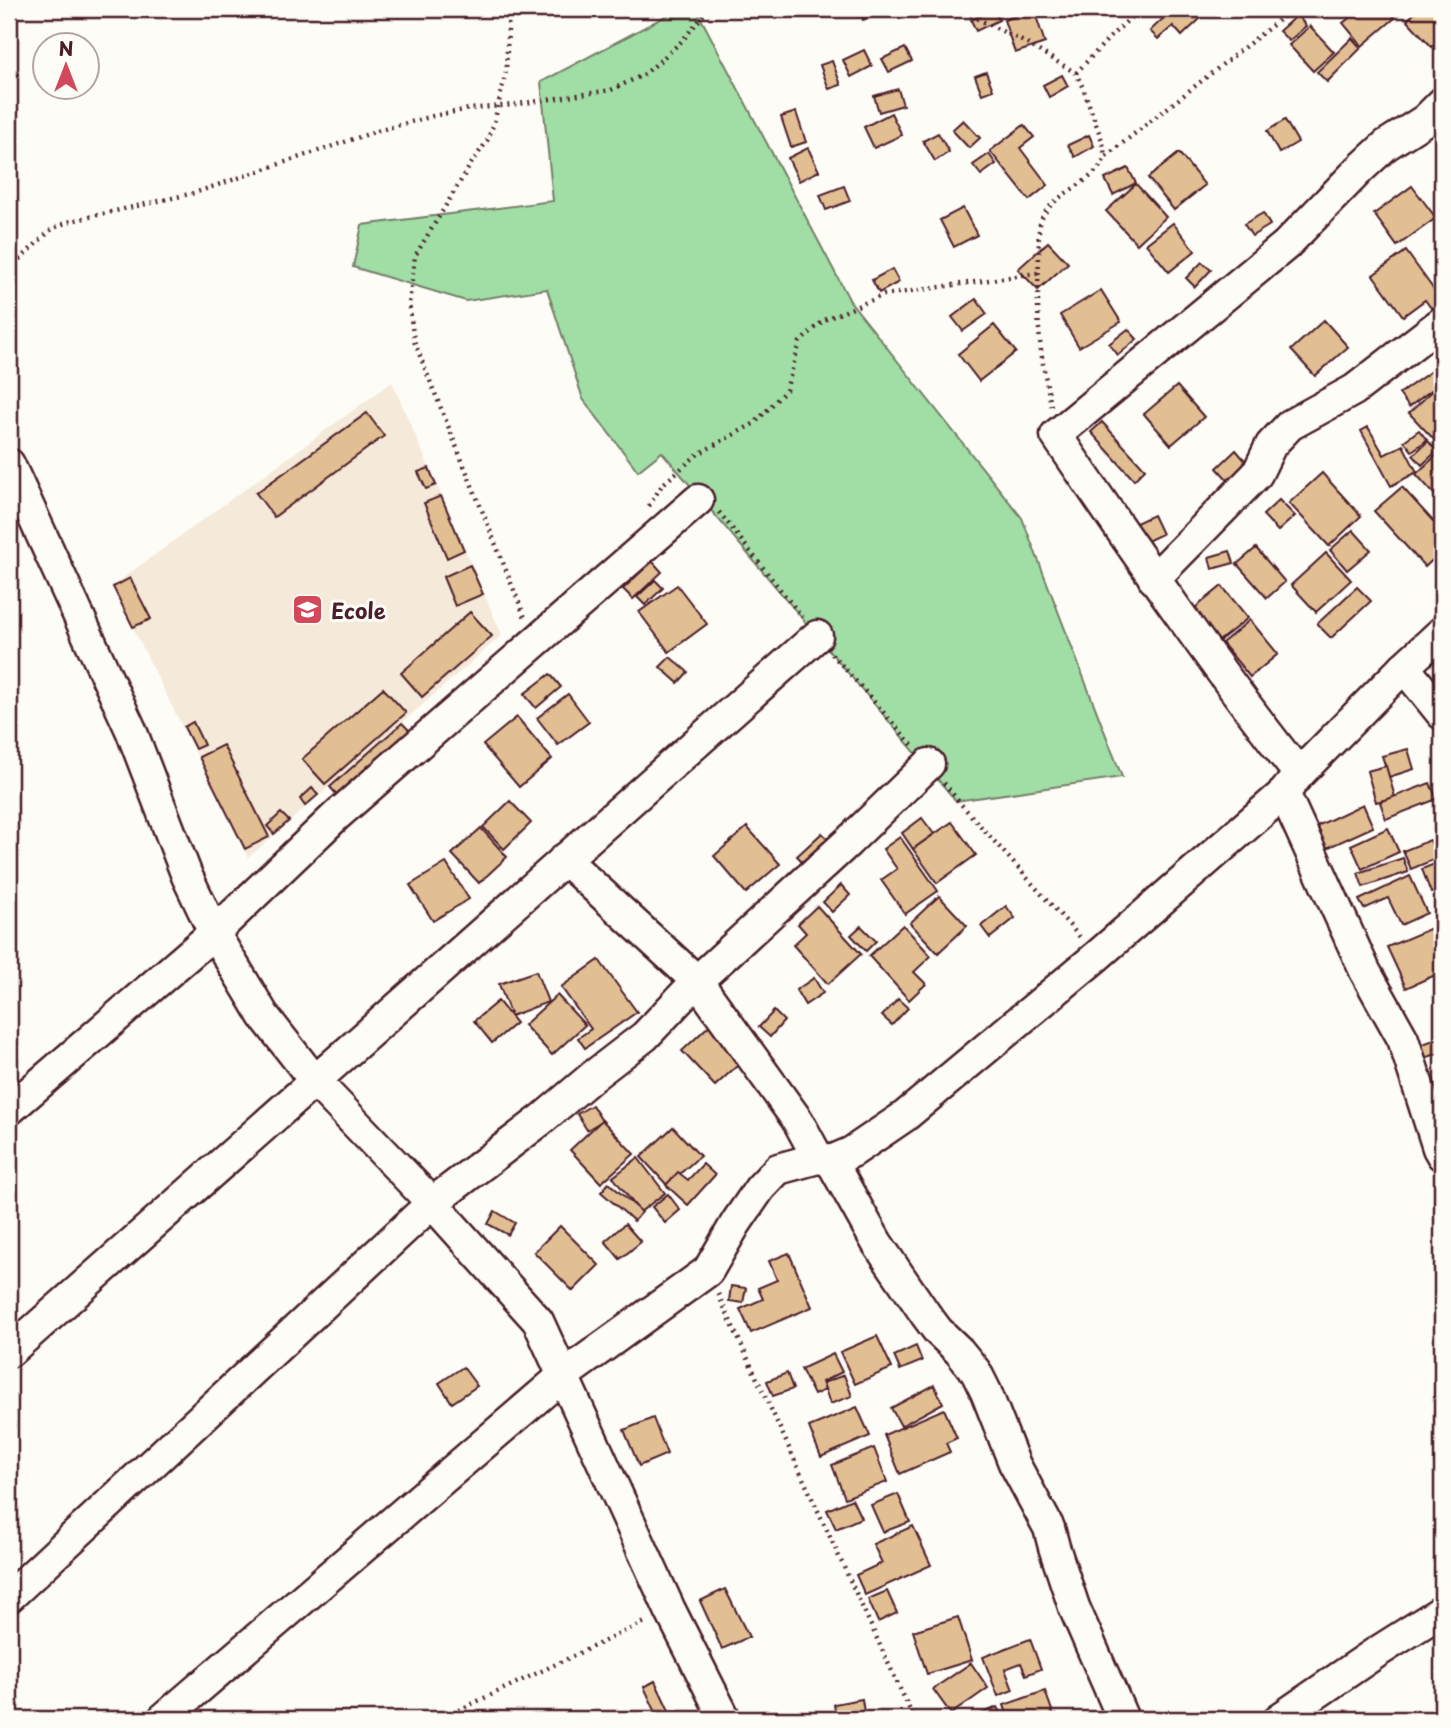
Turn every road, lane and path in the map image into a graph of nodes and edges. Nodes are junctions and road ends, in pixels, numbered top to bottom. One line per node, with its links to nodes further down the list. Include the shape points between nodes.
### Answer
1 (509, 9): 7 (path, via 506,71)
2 (708, 9): 7 (path, via 682,41 645,74 611,90)
3 (958, 9): 6 (path)
4 (1140, 9): 6 (path)
5 (1293, 9): 9 (path)
6 (1076, 73): 9 (path)
7 (498, 107): 10 (path, via 469,109 377,131 194,192 66,222); 20 (path, via 487,141 415,256 409,304 414,341)
8 (1436, 121): 13 (street, via 1386,145 1286,246)
9 (1105, 157): 11 (path, via 1095,173 1043,216)
10 (9, 268)
11 (1038, 273): 13 (path, via 1040,343); 16 (path, via 884,295 824,320 800,342 786,390 755,423 698,454 662,485)
12 (1442, 322): 17 (street, via 1354,390 1290,425 1271,445 1257,474)
13 (1056, 435): 17 (street)
14 (9, 464): 26 (street, via 131,730)
15 (698, 500): 19 (path, via 708,498); 20 (street)
16 (649, 508)
17 (1154, 579): 24 (street, via 1265,731)
18 (1442, 632): 21 (street)
19 (817, 636): 23 (path); 25 (street)
20 (536, 643): 26 (street, via 336,816)
21 (1404, 667): 22 (street); 24 (street)
22 (1442, 714)
23 (929, 764): 27 (path); 28 (street)
24 (1292, 784): 27 (street); 31 (street, via 1365,971 1403,1039)
25 (564, 859): 28 (street); 29 (street)
26 (214, 933): 29 (street, via 264,1016); 30 (street)
27 (1097, 956): 32 (street, via 905,1116 852,1152)
28 (697, 981): 32 (street); 33 (street, via 645,1036)
29 (314, 1080): 33 (street); 35 (street)
30 (9, 1110)
31 (1442, 1155)
32 (825, 1160): 34 (street, via 778,1169 760,1188); 44 (street, via 926,1315 976,1372 1014,1463 1049,1528 1074,1607)
33 (432, 1203): 36 (street, via 538,1321); 37 (street)
34 (708, 1271): 36 (street); 43 (path)
35 (9, 1352)
36 (564, 1375): 38 (street); 40 (street)
37 (9, 1597)
38 (670, 1611): 41 (path); 42 (street)
39 (1442, 1611): 45 (street)
40 (163, 1719)
41 (432, 1719)
42 (725, 1719)
43 (914, 1719)
44 (1123, 1719)
45 (1279, 1719)

